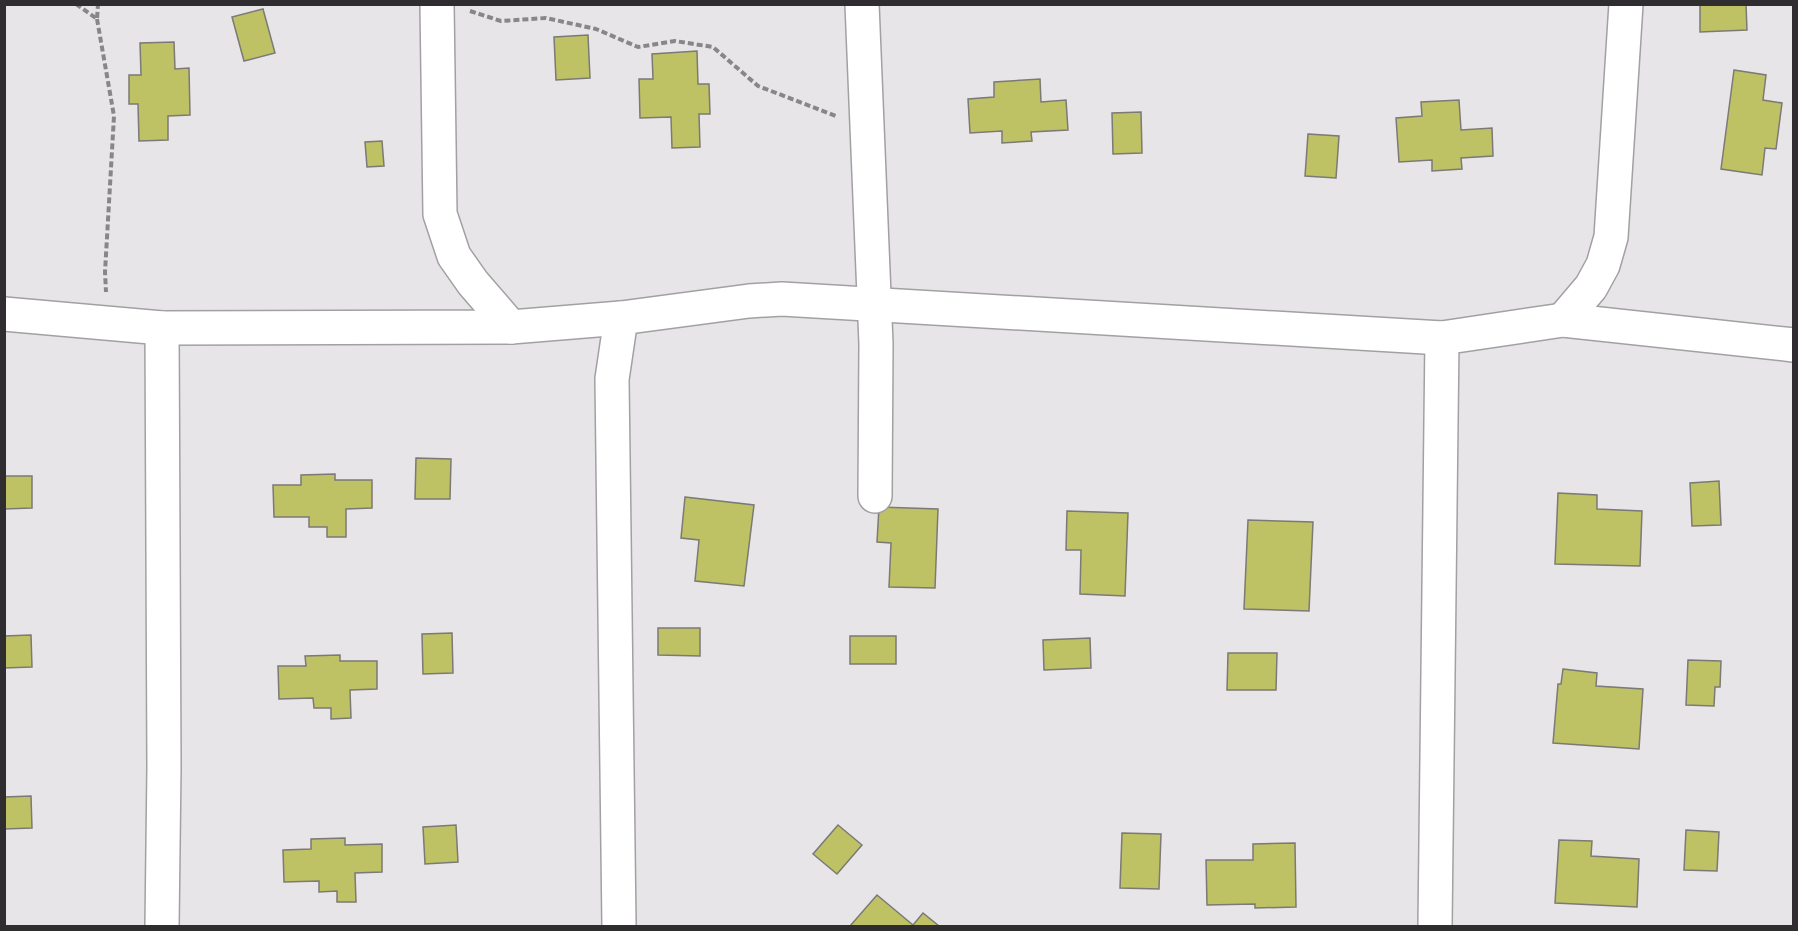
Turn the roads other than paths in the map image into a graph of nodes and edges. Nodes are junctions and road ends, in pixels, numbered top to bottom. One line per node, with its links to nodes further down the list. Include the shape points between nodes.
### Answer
1 (862, 4): 4 (street)
2 (1626, 4): 7 (street, via 1611,237 1592,286)
3 (437, 6): 8 (street, via 440,214 454,256)
4 (873, 306): 6 (street, via 782,299); 10 (street); 12 (street)
5 (4, 314): 9 (street)
6 (621, 318): 8 (street); 14 (street, via 612,379)
7 (1563, 320): 10 (street); 11 (street)
8 (511, 327): 9 (street)
9 (162, 328): 13 (street)
10 (1442, 338): 15 (street)
11 (1794, 345)
12 (875, 496)
13 (162, 927)
14 (618, 927)
15 (1435, 927)

